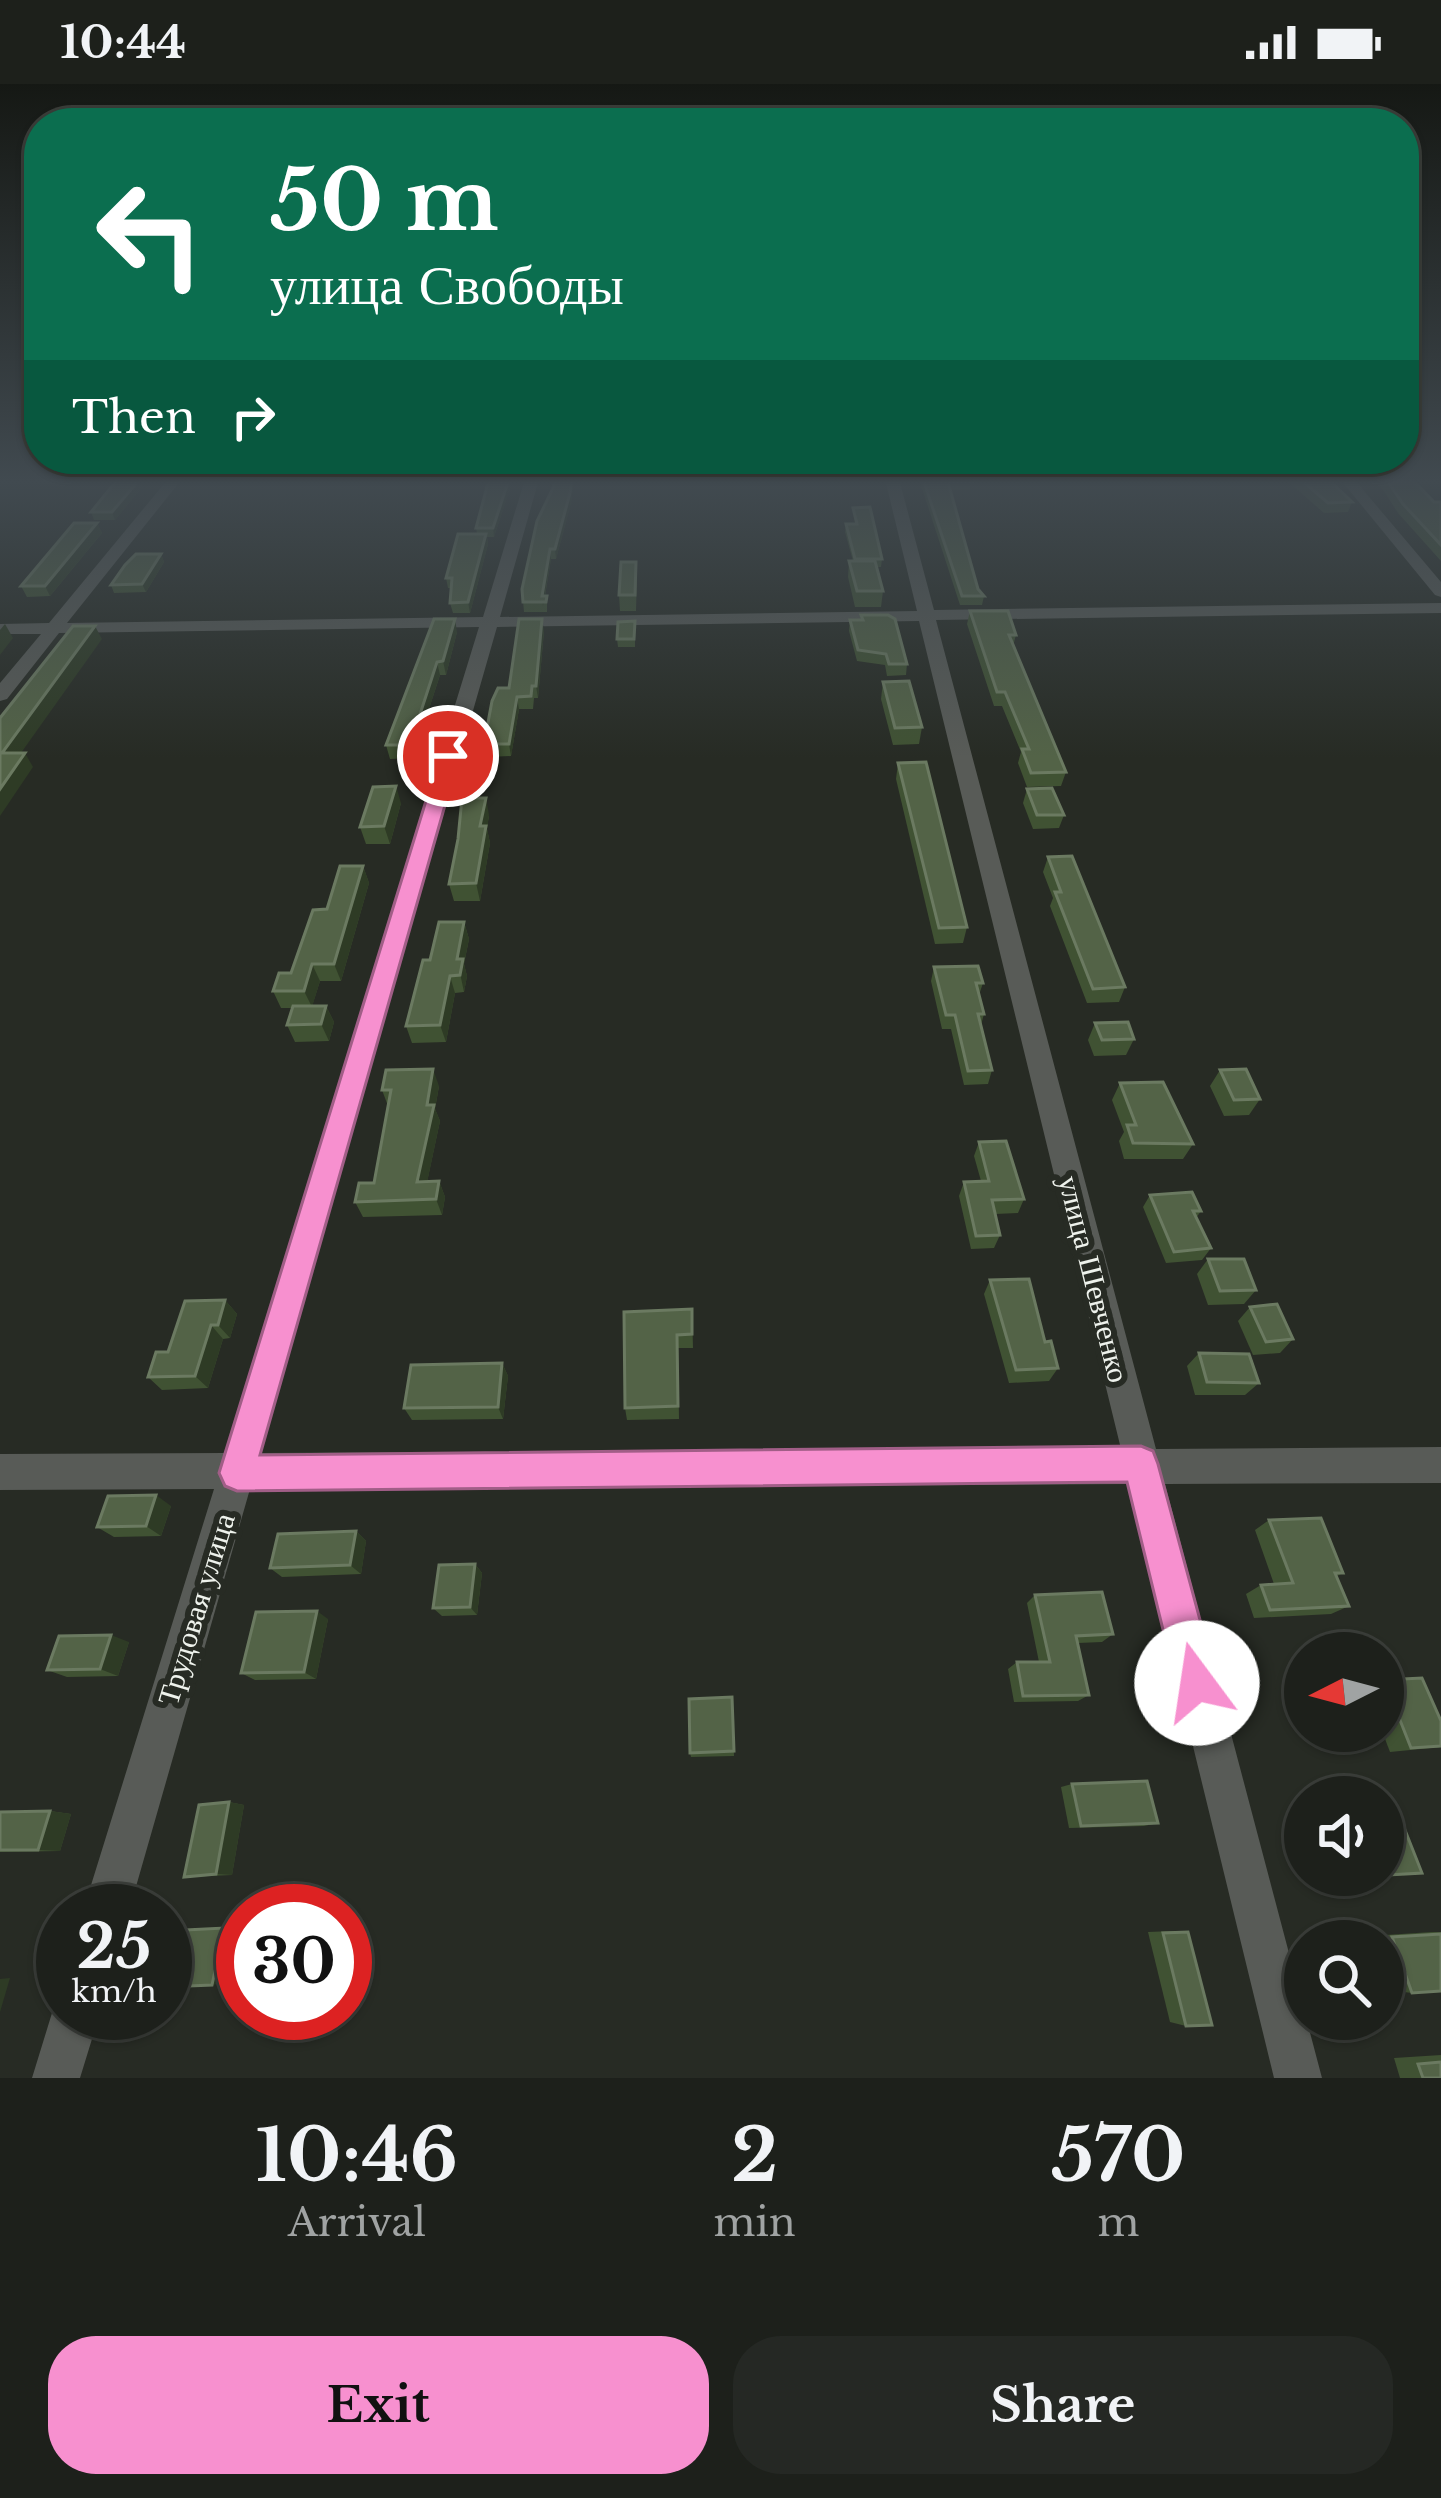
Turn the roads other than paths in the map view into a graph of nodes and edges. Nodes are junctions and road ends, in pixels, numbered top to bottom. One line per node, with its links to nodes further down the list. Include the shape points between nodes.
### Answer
1 (99, 572): 7 (street)
2 (503, 572): 6 (street, Трудовая улица)
3 (916, 572): 5 (street, улица Шевченко)
4 (1441, 608): 5 (street)
5 (928, 616): 6 (street); 10 (street, улица Шевченко)
6 (488, 622): 7 (street); 13 (street, Трудовая улица)
7 (53, 628): 8 (street); 9 (street)
8 (0, 629)
9 (0, 695)
10 (1141, 1464): 11 (street); 13 (street); 17 (street, улица Шевченко)
11 (1441, 1465)
12 (0, 1472): 13 (street)
13 (237, 1473): 14 (street, Трудовая улица)
14 (114, 1884)
15 (68, 2040): 16 (street)
16 (56, 2078)
17 (1298, 2078)

